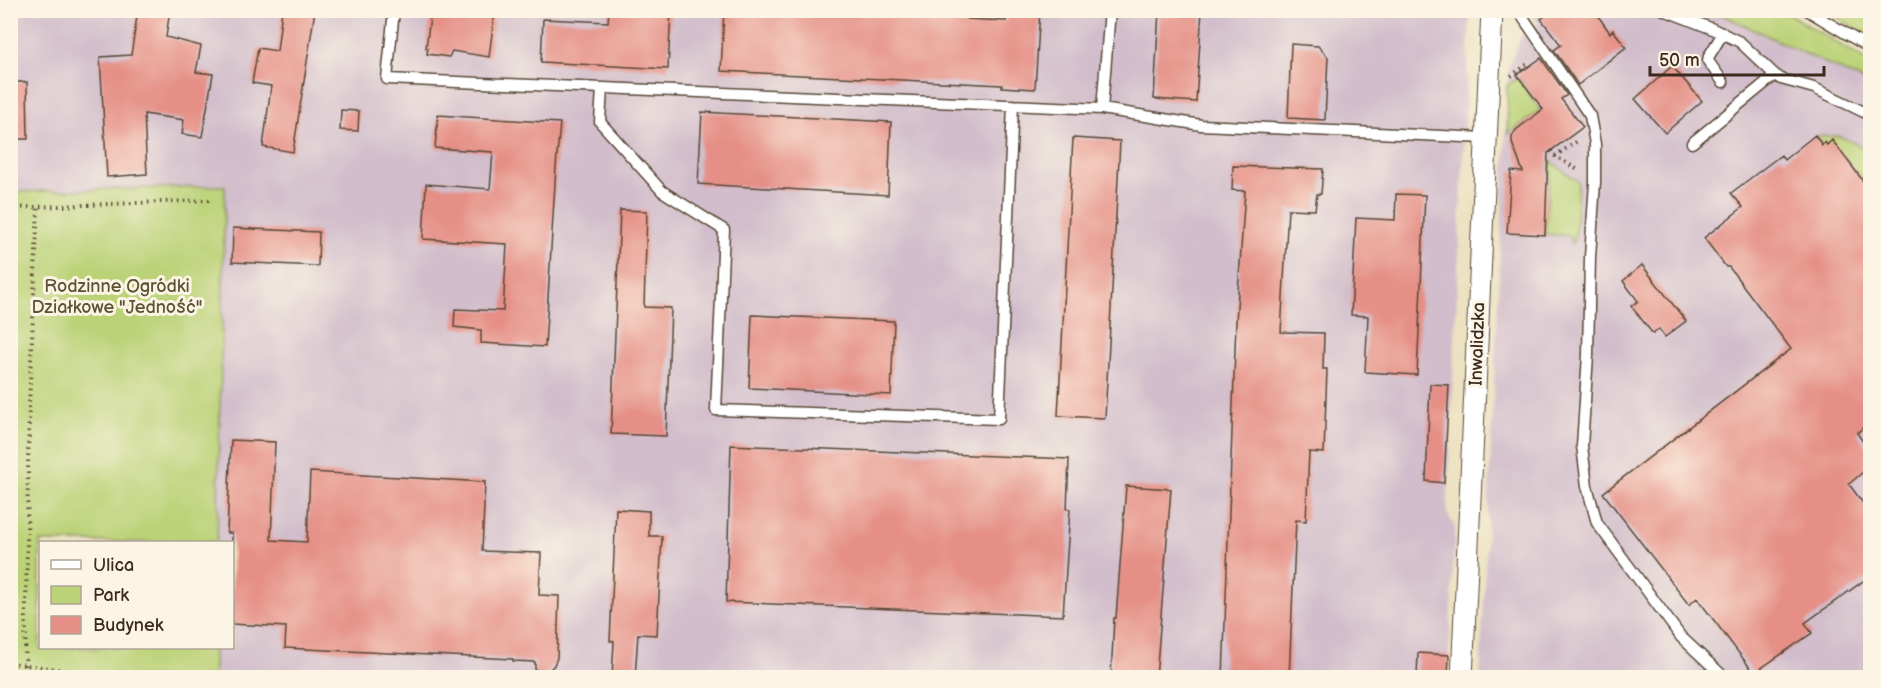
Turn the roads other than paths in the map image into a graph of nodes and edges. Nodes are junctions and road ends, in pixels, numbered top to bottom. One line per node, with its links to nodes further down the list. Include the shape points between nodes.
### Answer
1 (394, 10): 11 (lane, via 387,79)
2 (1110, 10): 13 (lane)
3 (1492, 10): 15 (street, Inwalidzka)
4 (1518, 10): 18 (lane, via 1590,116 1595,144 1582,446 1597,523 1681,637)
5 (1664, 10): 7 (lane)
6 (1807, 10): 8 (lane)
7 (1722, 33): 9 (lane, via 1740,42); 10 (lane, via 1708,61)
8 (1870, 48)
9 (1775, 75): 14 (lane, via 1814,88); 16 (lane)
10 (1723, 82)
11 (602, 88): 12 (lane); 12 (lane, via 600,122 662,191 724,230 716,410 999,419)
12 (1013, 105): 13 (lane)
13 (1102, 109): 15 (lane, via 1201,125)
14 (1870, 115)
15 (1485, 138): 17 (street, Inwalidzka)
16 (1692, 143)
17 (1462, 678)
18 (1725, 678)

